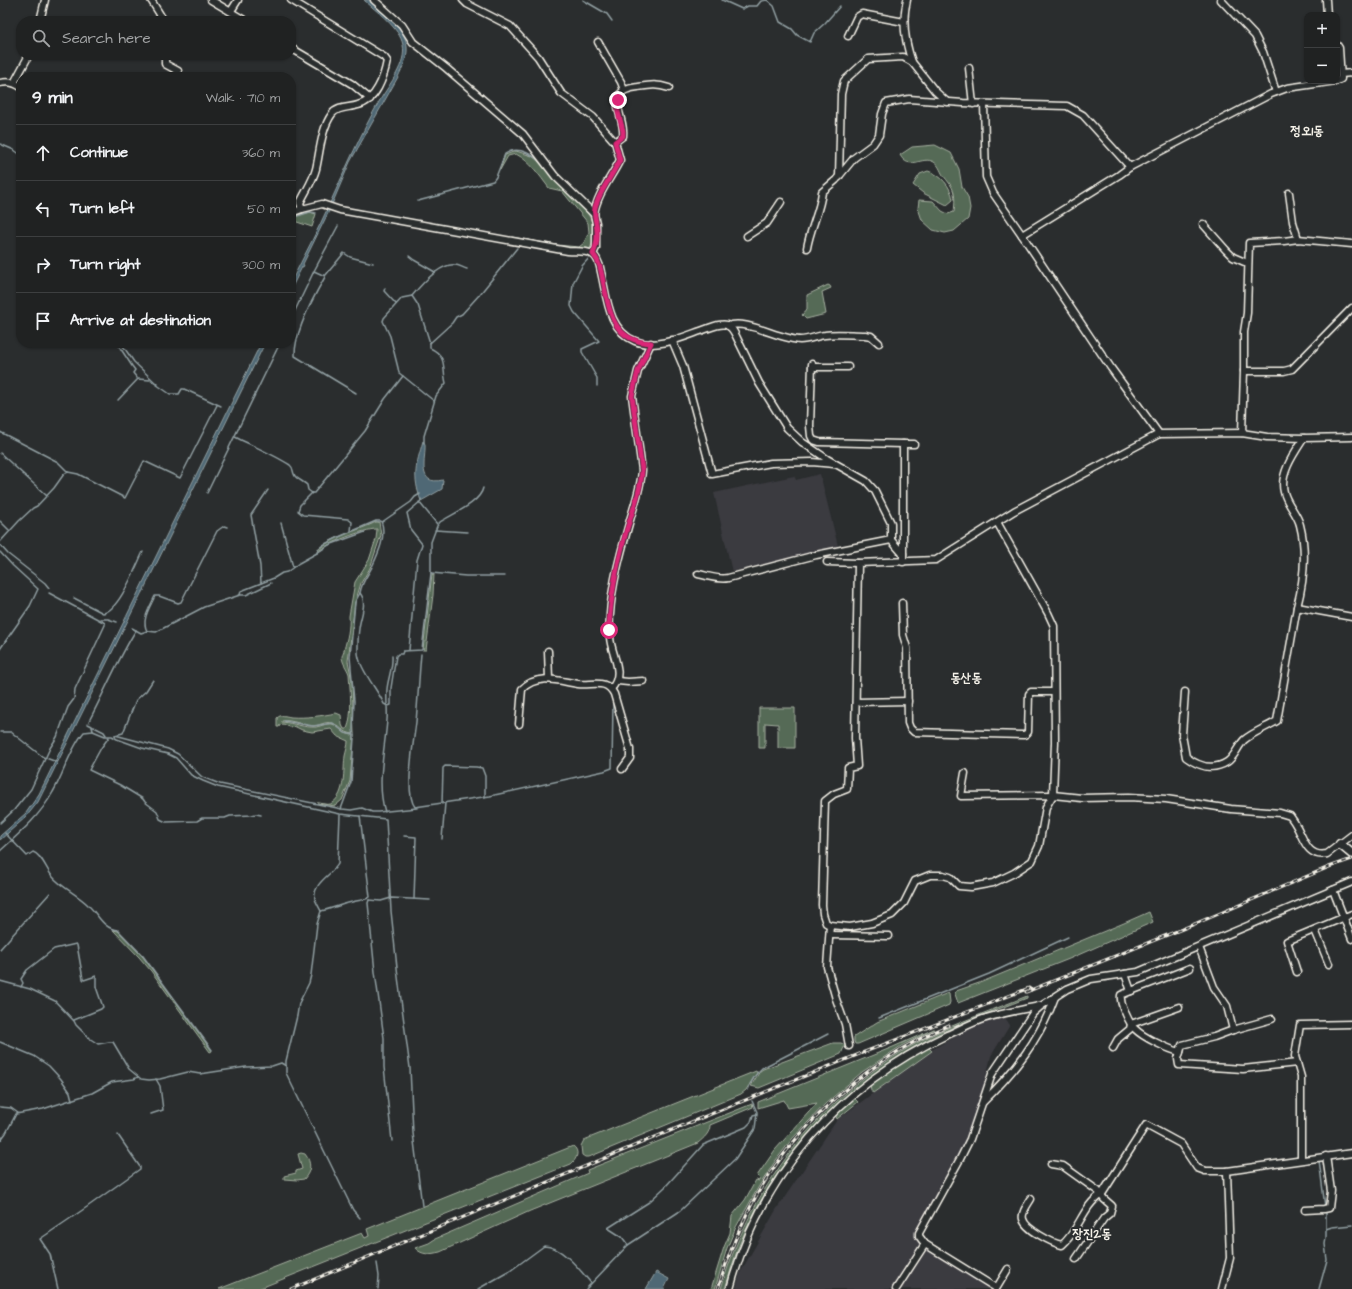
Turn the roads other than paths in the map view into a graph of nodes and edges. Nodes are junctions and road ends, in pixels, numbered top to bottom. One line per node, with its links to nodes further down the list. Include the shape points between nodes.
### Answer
1 (45, 0): 13 (street)
2 (151, 0): 14 (street)
3 (211, 0): 11 (street)
4 (238, 0): 11 (street)
5 (291, 0): 37 (street, via 388,61)
6 (374, 0): 48 (street, via 402,25 413,42 523,134 555,176)
7 (463, 0): 41 (street, via 510,26 538,57 561,92 594,117)
8 (907, 0): 16 (street)
9 (1221, 0): 36 (street, via 1255,36)
10 (1326, 0): 12 (street)
11 (231, 11): 15 (street)
12 (1327, 12)
13 (41, 16)
14 (161, 16)
15 (238, 16)
16 (904, 22): 17 (street, via 862,14 857,17); 23 (street)
17 (848, 36)
18 (598, 42): 35 (street)
19 (1340, 48): 28 (street)
20 (296, 51): 37 (street, via 352,84)
21 (26, 60): 26 (street)
22 (165, 60): 25 (street, via 165,64)
23 (912, 62): 38 (street); 43 (street, via 903,57 868,59 844,81 841,94)
24 (969, 68): 39 (street)
25 (178, 71)
26 (20, 72)
27 (1352, 73): 28 (street)
28 (1341, 74): 30 (street)
29 (16, 79): 32 (street)
30 (1340, 80)
31 (0, 83): 32 (street)
32 (14, 83)
33 (1316, 84): 36 (street)
34 (670, 88): 35 (street, via 660,85)
35 (624, 90): 41 (street, via 618,100 623,136)
36 (1276, 92): 42 (street)
37 (370, 98): 46 (street, via 363,104 340,108 333,112 326,126 316,171 300,203)
38 (947, 102): 39 (street); 43 (street, via 909,99 886,103 879,135 873,144 854,158)
39 (973, 104): 40 (street)
40 (984, 104): 42 (street, via 1067,106 1075,109 1084,115); 50 (street, via 986,177 992,193)
41 (615, 142): 48 (street, via 620,160 599,197)
42 (1130, 166): 50 (street)
43 (839, 177): 54 (street, via 822,192)
44 (1289, 192): 52 (street)
45 (781, 202): 51 (street, via 767,223)
46 (302, 208): 47 (street); 55 (street, via 322,204)
47 (296, 211)
48 (594, 214): 55 (street, via 596,248)
49 (1203, 224): 56 (street, via 1233,257)
50 (1022, 235): 65 (street, via 1111,368)
51 (747, 236)
52 (1298, 239): 53 (street); 56 (street, via 1249,243)
53 (1352, 244)
54 (808, 248)
55 (593, 254): 60 (street, via 600,267 616,326 627,337)
56 (1247, 263): 63 (street)
57 (1352, 308): 63 (street, via 1292,369)
58 (728, 326): 59 (street, via 716,326); 61 (street, via 739,324 800,340 825,334 865,335 872,336); 70 (street, via 735,334 759,384 787,428 802,442)
59 (672, 340): 60 (street); 70 (street, via 682,366 712,474 771,463)
60 (651, 343): 83 (street, via 638,371 632,396 642,482 617,571 610,617 610,640 617,665)
61 (879, 343)
62 (848, 367): 68 (street, via 812,366 810,426 813,440)
63 (1244, 371): 64 (street)
64 (1242, 433): 65 (street); 67 (street)
65 (1159, 434): 71 (street)
66 (1352, 437): 67 (street)
67 (1304, 438): 79 (street, via 1296,450 1283,482 1284,492 1298,519 1303,542 1304,573)
68 (903, 444): 69 (street); 73 (street)
69 (914, 444)
70 (837, 464): 72 (street, via 866,481 875,491 890,523)
71 (997, 522): 75 (street, via 936,560); 86 (street, via 1054,626)
72 (891, 540): 73 (street); 77 (street, via 816,555 722,580)
73 (903, 554): 75 (street)
74 (827, 562): 76 (street)
75 (903, 562): 76 (street)
76 (858, 563): 89 (street)
77 (698, 574)
78 (902, 603): 88 (street, via 903,635 907,648)
79 (1298, 607): 80 (street); 87 (street, via 1277,722 1245,740 1227,762 1206,767 1195,764 1186,757 1182,735)
80 (1352, 617)
81 (548, 651): 82 (street)
82 (549, 680): 85 (street, via 604,684); 90 (street, via 534,681 522,689)
83 (618, 681): 84 (street); 85 (street)
84 (643, 681)
85 (611, 689): 91 (street, via 631,753)
86 (1054, 692): 88 (street, via 1029,694 1028,732 1024,735 914,732 908,723); 93 (street)
87 (1185, 692)
88 (908, 701): 89 (street)
89 (856, 702): 101 (street, via 856,766 848,768 847,789 825,801 822,905 826,923)
90 (520, 724)
91 (622, 769)
92 (965, 773): 93 (street, via 961,796)
93 (1053, 795): 95 (street, via 1166,799 1231,809 1280,813 1290,816 1307,848 1315,854 1327,854); 101 (street, via 1046,807 1039,846 1032,861 1014,873 993,883 971,887 959,886 943,875 930,875 915,881 904,903 892,914 872,923 850,927)
94 (1352, 835): 95 (street)
95 (1340, 844): 96 (street)
96 (1352, 854)
97 (1352, 882): 98 (street)
98 (1333, 890): 100 (street); 106 (street)
99 (1352, 914): 100 (street)
100 (1344, 918): 102 (street); 105 (street)
101 (830, 925): 103 (street)
102 (1315, 930): 107 (street); 109 (street, via 1287,941)
103 (830, 935): 104 (street); 119 (street, via 827,967 845,1024)
104 (889, 936)
105 (1352, 939)
106 (1199, 947): 110 (street, via 1138,972); 118 (street, via 1214,987 1227,1006)
107 (1329, 964)
108 (1190, 968): 111 (street)
109 (1297, 972)
110 (1125, 974): 111 (street); 112 (street, via 1090,979)
111 (1131, 991): 116 (street, via 1120,998)
112 (1055, 997): 113 (street); 123 (street, via 1047,1018 1019,1064)
113 (1041, 1006): 123 (street, via 1033,1013 992,1074); 136 (street, via 983,1019 932,1042 895,1063 845,1101 812,1134 774,1188 747,1238)
114 (1179, 1007): 116 (street)
115 (1272, 1019): 118 (street)
116 (1131, 1024): 120 (street, via 1130,1029 1118,1039); 121 (street, via 1135,1030 1161,1045)
117 (1352, 1024): 122 (street, via 1300,1025 1295,1056)
118 (1233, 1030): 121 (street, via 1182,1045)
119 (849, 1046)
120 (1113, 1048)
121 (1180, 1052): 122 (street, via 1179,1065 1186,1067 1243,1069)
122 (1297, 1063): 126 (street, via 1300,1077)
123 (983, 1102): 132 (street, via 970,1139 919,1233)
124 (1352, 1153): 125 (street)
125 (1326, 1156): 126 (street); 131 (street, via 1331,1191 1329,1208)
126 (1301, 1159): 128 (street)
127 (1051, 1164): 129 (street, via 1063,1166)
128 (1227, 1171): 129 (street, via 1205,1171 1198,1168 1181,1144 1146,1125); 138 (street, via 1230,1258)
129 (1102, 1194): 130 (street, via 1093,1201 1069,1239 1062,1245 1056,1244 1026,1225 1022,1215); 133 (street, via 1112,1206 1110,1213)
130 (1031, 1199)
131 (1305, 1210)
132 (926, 1244): 135 (street); 137 (street)
133 (1076, 1259)
134 (1008, 1269): 135 (street)
135 (996, 1288)
136 (730, 1289)
137 (896, 1289)
138 (1222, 1289)

